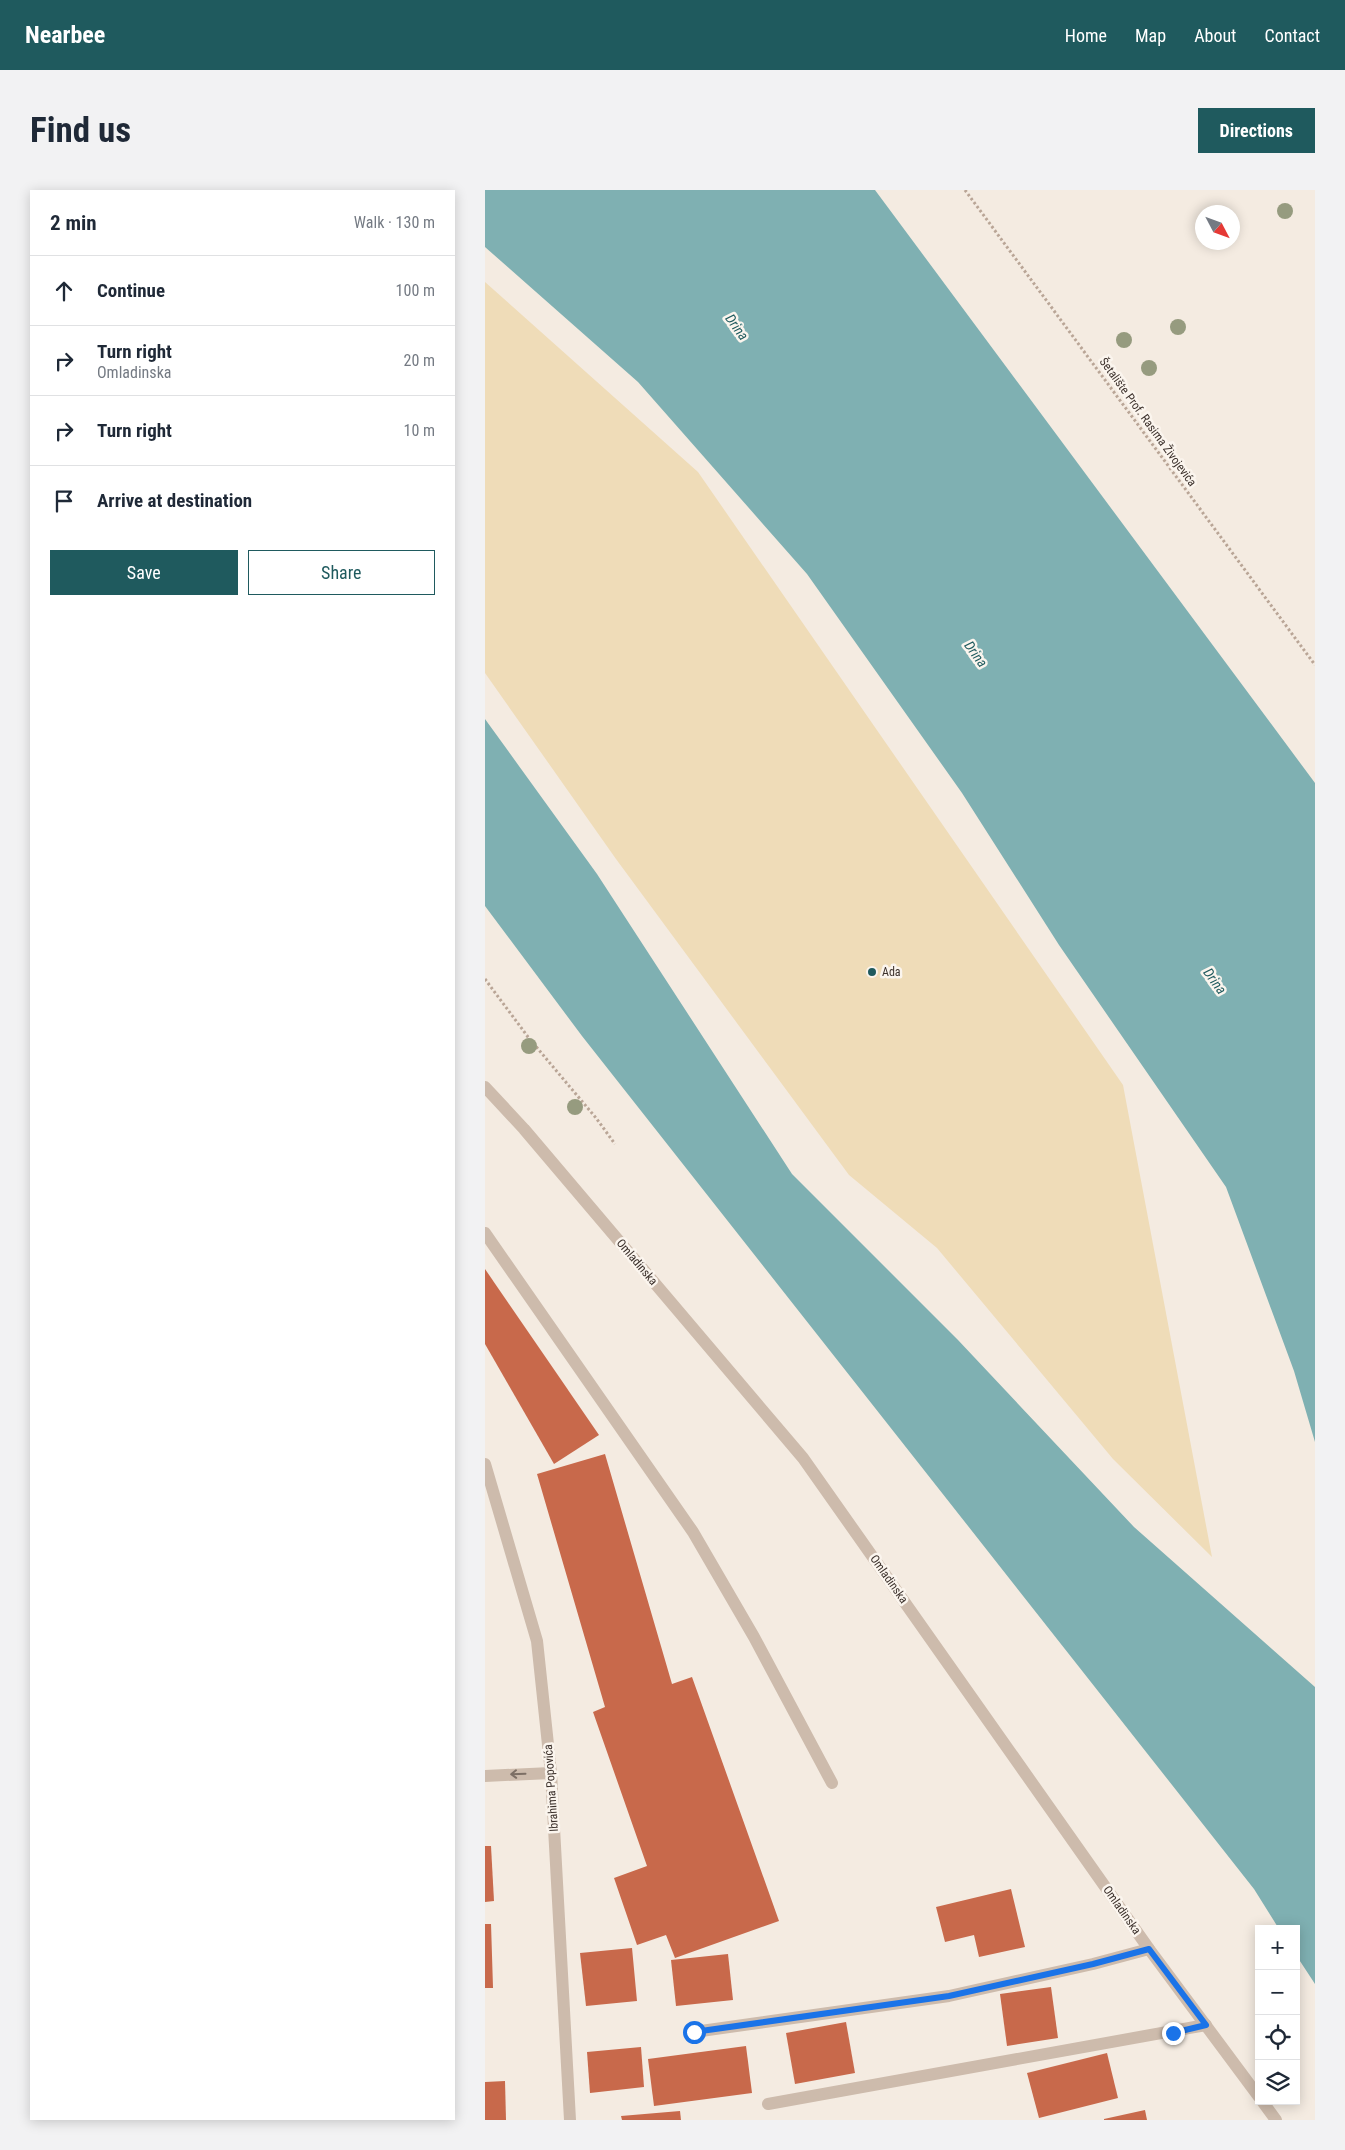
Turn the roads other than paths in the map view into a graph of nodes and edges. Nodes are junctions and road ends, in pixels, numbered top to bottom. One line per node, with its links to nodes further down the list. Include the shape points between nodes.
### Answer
1 (485, 1087): 7 (street, Omladinska, via 525,1129 803,1458)
2 (485, 1233): 6 (street, via 693,1532)
3 (485, 1464): 4 (street, Ibrahima Popovića, via 537,1641)
4 (551, 1773): 5 (street, one-way to 5); 13 (street, Ibrahima Popovića)
5 (485, 1776)
6 (833, 1783)
7 (1149, 1949): 8 (street, Omladinska); 9 (street, via 949,1996)
8 (1206, 2025): 10 (street, Omladinska); 11 (street)
9 (694, 2032)
10 (1255, 2092)
11 (768, 2104)
12 (1265, 2105): 14 (street)
13 (570, 2120)
14 (1276, 2120)

